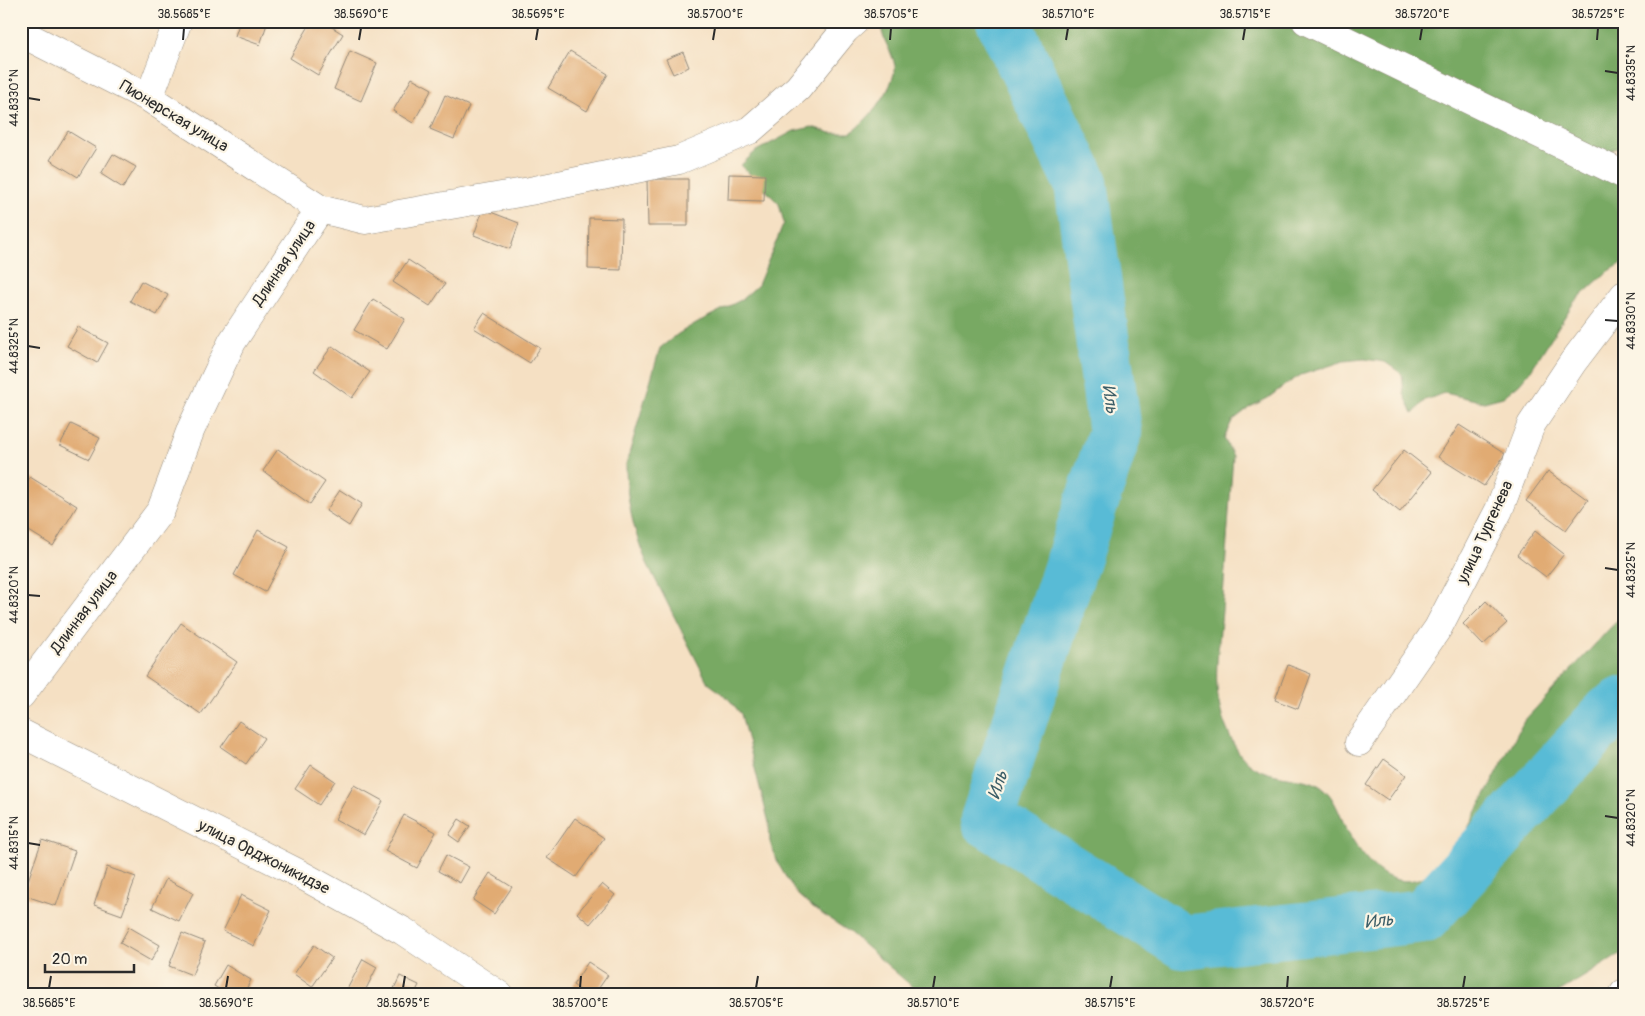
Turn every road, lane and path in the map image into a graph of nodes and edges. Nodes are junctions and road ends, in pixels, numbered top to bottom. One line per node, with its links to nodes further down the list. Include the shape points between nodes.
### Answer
1 (178, 21): 5 (street)
2 (855, 21): 7 (street, Длинная улица, via 798,88 750,130 679,160 530,191 364,220)
3 (1306, 21): 6 (street)
4 (21, 33): 5 (street, Пионерская улица)
5 (149, 98): 7 (street, Пионерская улица)
6 (1624, 175)
7 (320, 209): 9 (street, Длинная улица, via 232,342 190,429 161,510)
8 (1624, 295): 11 (street, улица Тургенева, via 1530,425 1499,510 1438,628)
9 (21, 695)
10 (21, 733): 12 (street, улица Орджоникидзе, via 298,872 402,930)
11 (1359, 742)
12 (499, 995)

